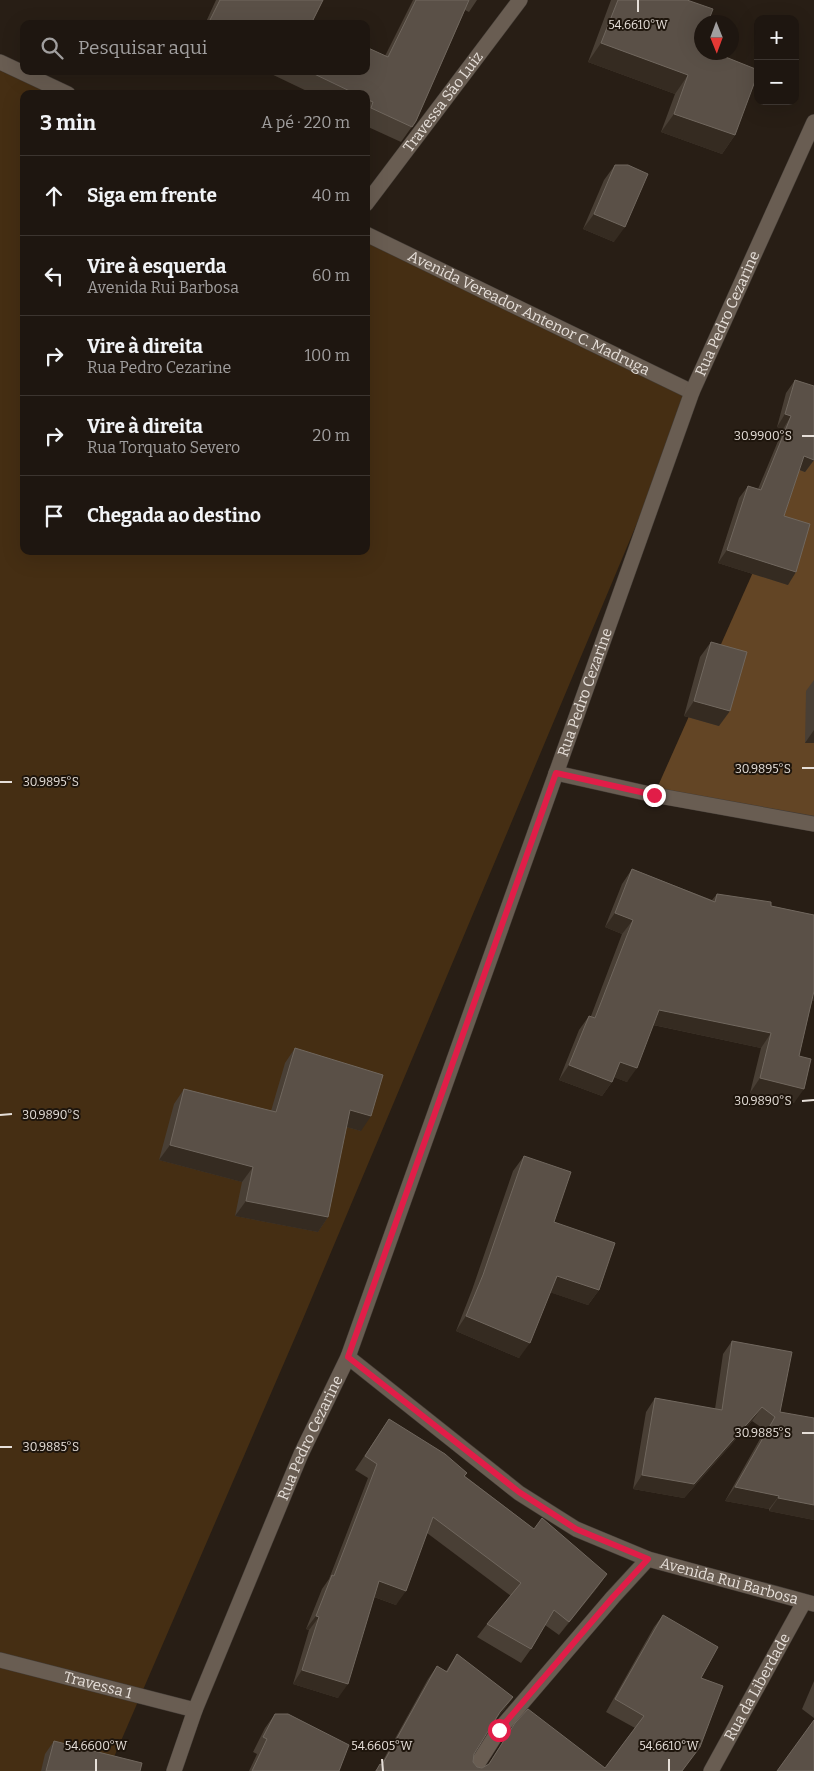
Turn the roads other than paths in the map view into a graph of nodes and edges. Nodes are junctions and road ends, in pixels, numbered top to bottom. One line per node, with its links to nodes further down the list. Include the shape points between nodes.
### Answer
1 (520, 0): 7 (street, Travessa São Luiz)
2 (0, 62): 3 (street)
3 (20, 71)
4 (28, 75): 5 (street)
5 (60, 90)
6 (814, 122): 9 (street, Rua Pedro Cezarine)
7 (370, 199)
8 (370, 236): 9 (street, Avenida Vereador Antenor C. Madruga)
9 (692, 392): 10 (street, Rua Pedro Cezarine)
10 (556, 773): 11 (street, via 654,795); 12 (street, Rua Pedro Cezarine)
11 (814, 824)
12 (348, 1357): 13 (street, Avenida Rui Barbosa, via 519,1492 576,1529); 16 (street, Rua Pedro Cezarine, via 301,1454)
13 (648, 1559): 14 (street, Avenida Rui Barbosa); 18 (street, via 499,1730)
14 (809, 1603): 19 (street, Rua da Liberdade)
15 (0, 1660): 16 (street, Travessa 1)
16 (195, 1710): 17 (street, Rua Pedro Cezarine)
17 (174, 1771)
18 (473, 1771)
19 (711, 1771)

